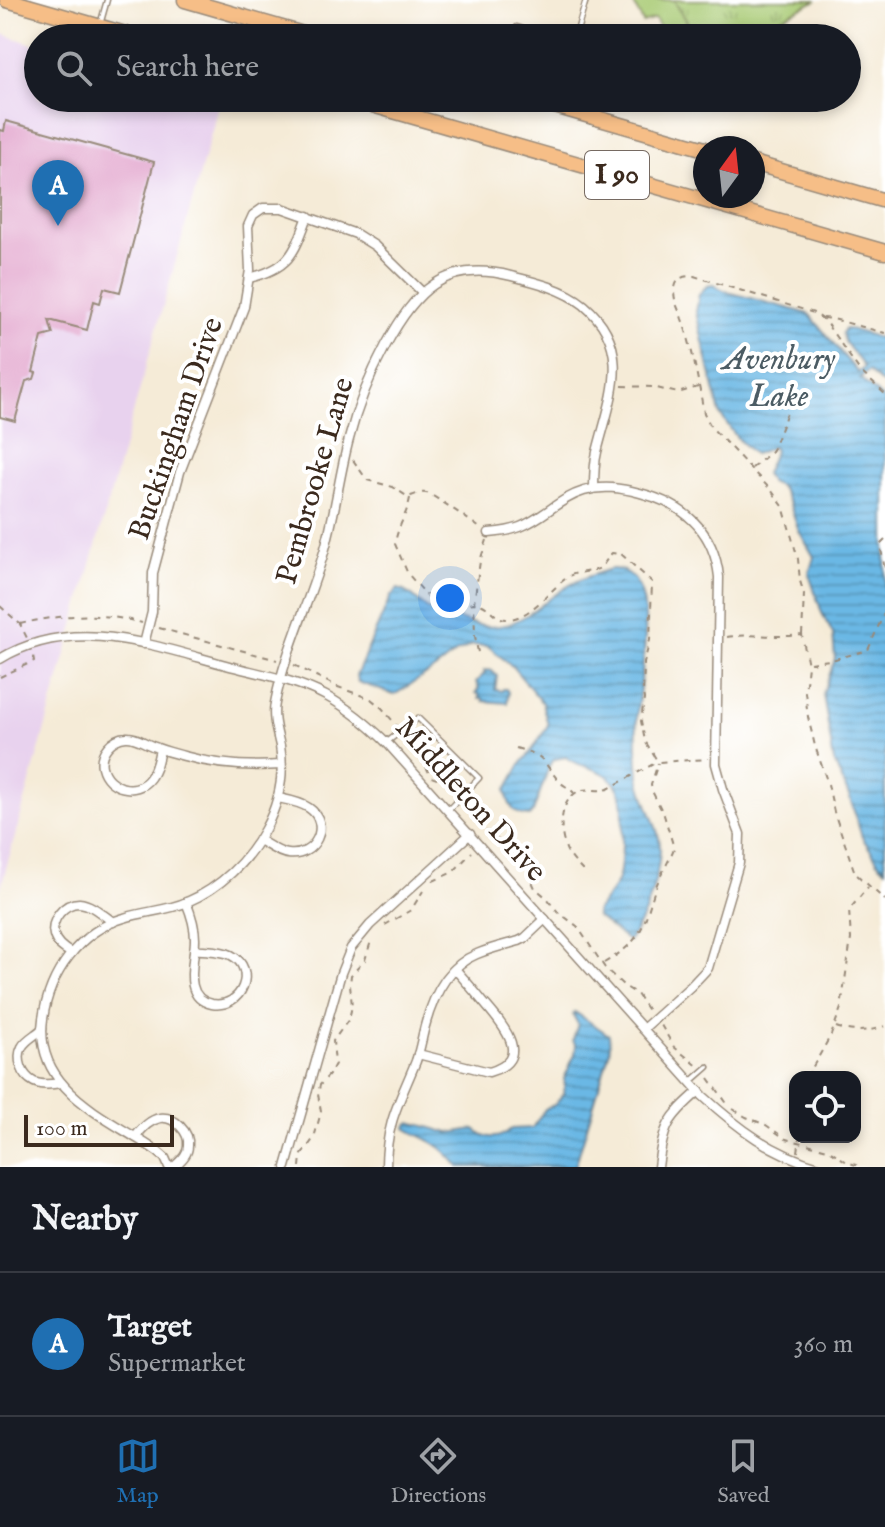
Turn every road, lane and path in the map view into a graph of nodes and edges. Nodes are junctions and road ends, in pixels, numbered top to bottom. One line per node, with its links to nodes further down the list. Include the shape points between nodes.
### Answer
1 (7, 0): 5 (highway)
2 (107, 0): 6 (lane)
3 (185, 0): 7 (highway)
4 (586, 0): 8 (lane)
5 (89, 24)
6 (100, 24)
7 (268, 24)
8 (579, 24)
9 (397, 112): 15 (highway, I 90)
10 (576, 112): 11 (highway, I 90)
11 (693, 146)
12 (765, 166): 13 (highway)
13 (885, 201)
14 (308, 216): 16 (street, via 287,260 272,272); 16 (street, Buckingham Drive, via 272,207 253,215 248,226); 17 (street, Buckingham Drive, via 365,239)
15 (885, 252)
16 (249, 278): 36 (street, Buckingham Drive, via 242,315 180,472 153,573)
17 (422, 292): 20 (street, Pembrooke Lane, via 446,278 481,271 561,291 588,309 603,328 614,356); 24 (street, Pembrooke Lane, via 379,358)
18 (822, 318): 19 (path); 21 (path, via 694,276 681,277 675,298); 22 (path, via 860,371)
19 (885, 333)
20 (615, 385): 21 (path, via 678,393); 26 (street, Pembrooke Lane)
21 (699, 387): 25 (path, via 711,427)
22 (885, 394)
23 (788, 410): 25 (path, via 769,454)
24 (345, 455): 27 (path, via 367,480); 43 (street, Pembrooke Lane, via 325,548)
25 (751, 469): 34 (path, via 785,512 804,594)
26 (594, 488): 28 (street, via 521,527); 35 (street, via 653,496 685,512 699,527 718,567)
27 (410, 497): 28 (path, via 430,493); 31 (path, via 395,544 408,574 441,605)
28 (489, 533): 31 (path)
29 (885, 540): 30 (path, via 880,545)
30 (885, 569)
31 (474, 603): 40 (path); 48 (path, via 482,603 498,617 516,617 572,575 601,567 612,553 621,554 650,578 641,721)
32 (0, 606): 37 (path, via 20,624)
33 (885, 611): 41 (path, via 868,650)
34 (802, 635): 35 (path); 41 (path)
35 (718, 638): 47 (street)
36 (144, 644): 37 (street, Middleton Drive, via 84,636); 43 (street, Middleton Drive)
37 (30, 646): 39 (street, Middleton Drive); 42 (path, via 34,661)
38 (0, 647): 39 (street)
39 (3, 658)
40 (479, 658)
41 (808, 663): 58 (path, via 805,692 812,735 852,869)
42 (0, 677)
43 (282, 680): 44 (street, Middleton Drive, via 337,702); 49 (street, Pembrooke Lane, via 274,710)
44 (387, 742): 52 (street, Middleton Drive); 52 (lane, via 418,718 479,778)
45 (516, 748): 50 (path, via 539,755)
46 (160, 749): 46 (street, via 123,737 107,747 102,766 115,785 135,787 151,777); 49 (street, via 211,762)
47 (715, 759): 48 (path); 73 (street, via 740,834 739,863 708,968)
48 (658, 762): 50 (path, via 602,792 587,789); 68 (path, via 652,791 674,848 640,932 631,946)
49 (281, 765): 51 (street, Pembrooke Lane)
50 (575, 794): 56 (path, via 561,829 567,851)
51 (278, 798): 54 (street); 54 (street, via 313,812 319,825 316,841 312,848 290,855)
52 (448, 810): 53 (street, Middleton Drive)
53 (470, 834): 55 (street, Middleton Drive); 82 (street, via 359,936 346,958)
54 (259, 840): 61 (street, via 238,867)
55 (478, 844): 57 (path, via 453,872); 62 (street, Middleton Drive)
56 (583, 871)
57 (429, 883)
58 (868, 886): 60 (path); 71 (path, via 849,910 846,988)
59 (424, 888): 64 (path, via 411,910)
60 (884, 899)
61 (186, 902): 63 (street); 66 (street, via 194,922)
62 (545, 919): 69 (street, via 525,938 476,954); 73 (street, Middleton Drive)
63 (113, 922): 67 (street); 67 (street, via 81,903 61,910 54,934)
64 (381, 928)
65 (374, 934): 83 (path, via 365,960 351,975 349,1019 333,1041 335,1064 320,1085 321,1112)
66 (194, 949): 66 (street, via 196,993 207,1003 223,1005 240,995 245,981 238,960)
67 (71, 953): 72 (street, via 51,987)
68 (603, 965)
69 (455, 969): 74 (street, via 434,998); 74 (street, via 507,1030 512,1053 489,1072)
70 (885, 1026): 71 (path, via 857,1032)
71 (835, 1027): 76 (path)
72 (42, 1029): 78 (street, via 47,1057); 78 (street, via 23,1045 21,1065 36,1083)
73 (643, 1029): 77 (street, Middleton Drive)
74 (418, 1054): 84 (street, via 390,1126)
75 (708, 1067): 77 (lane)
76 (810, 1071)
77 (691, 1082): 79 (street, Middleton Drive)
78 (61, 1083): 80 (street)
79 (699, 1091): 85 (street, via 668,1121); 86 (street, Middleton Drive, via 734,1125 771,1148)
80 (135, 1137): 81 (street); 81 (street, via 154,1120 175,1121 188,1146)
81 (172, 1167)
82 (286, 1167)
83 (300, 1167)
84 (386, 1167)
85 (658, 1167)
86 (819, 1167)

